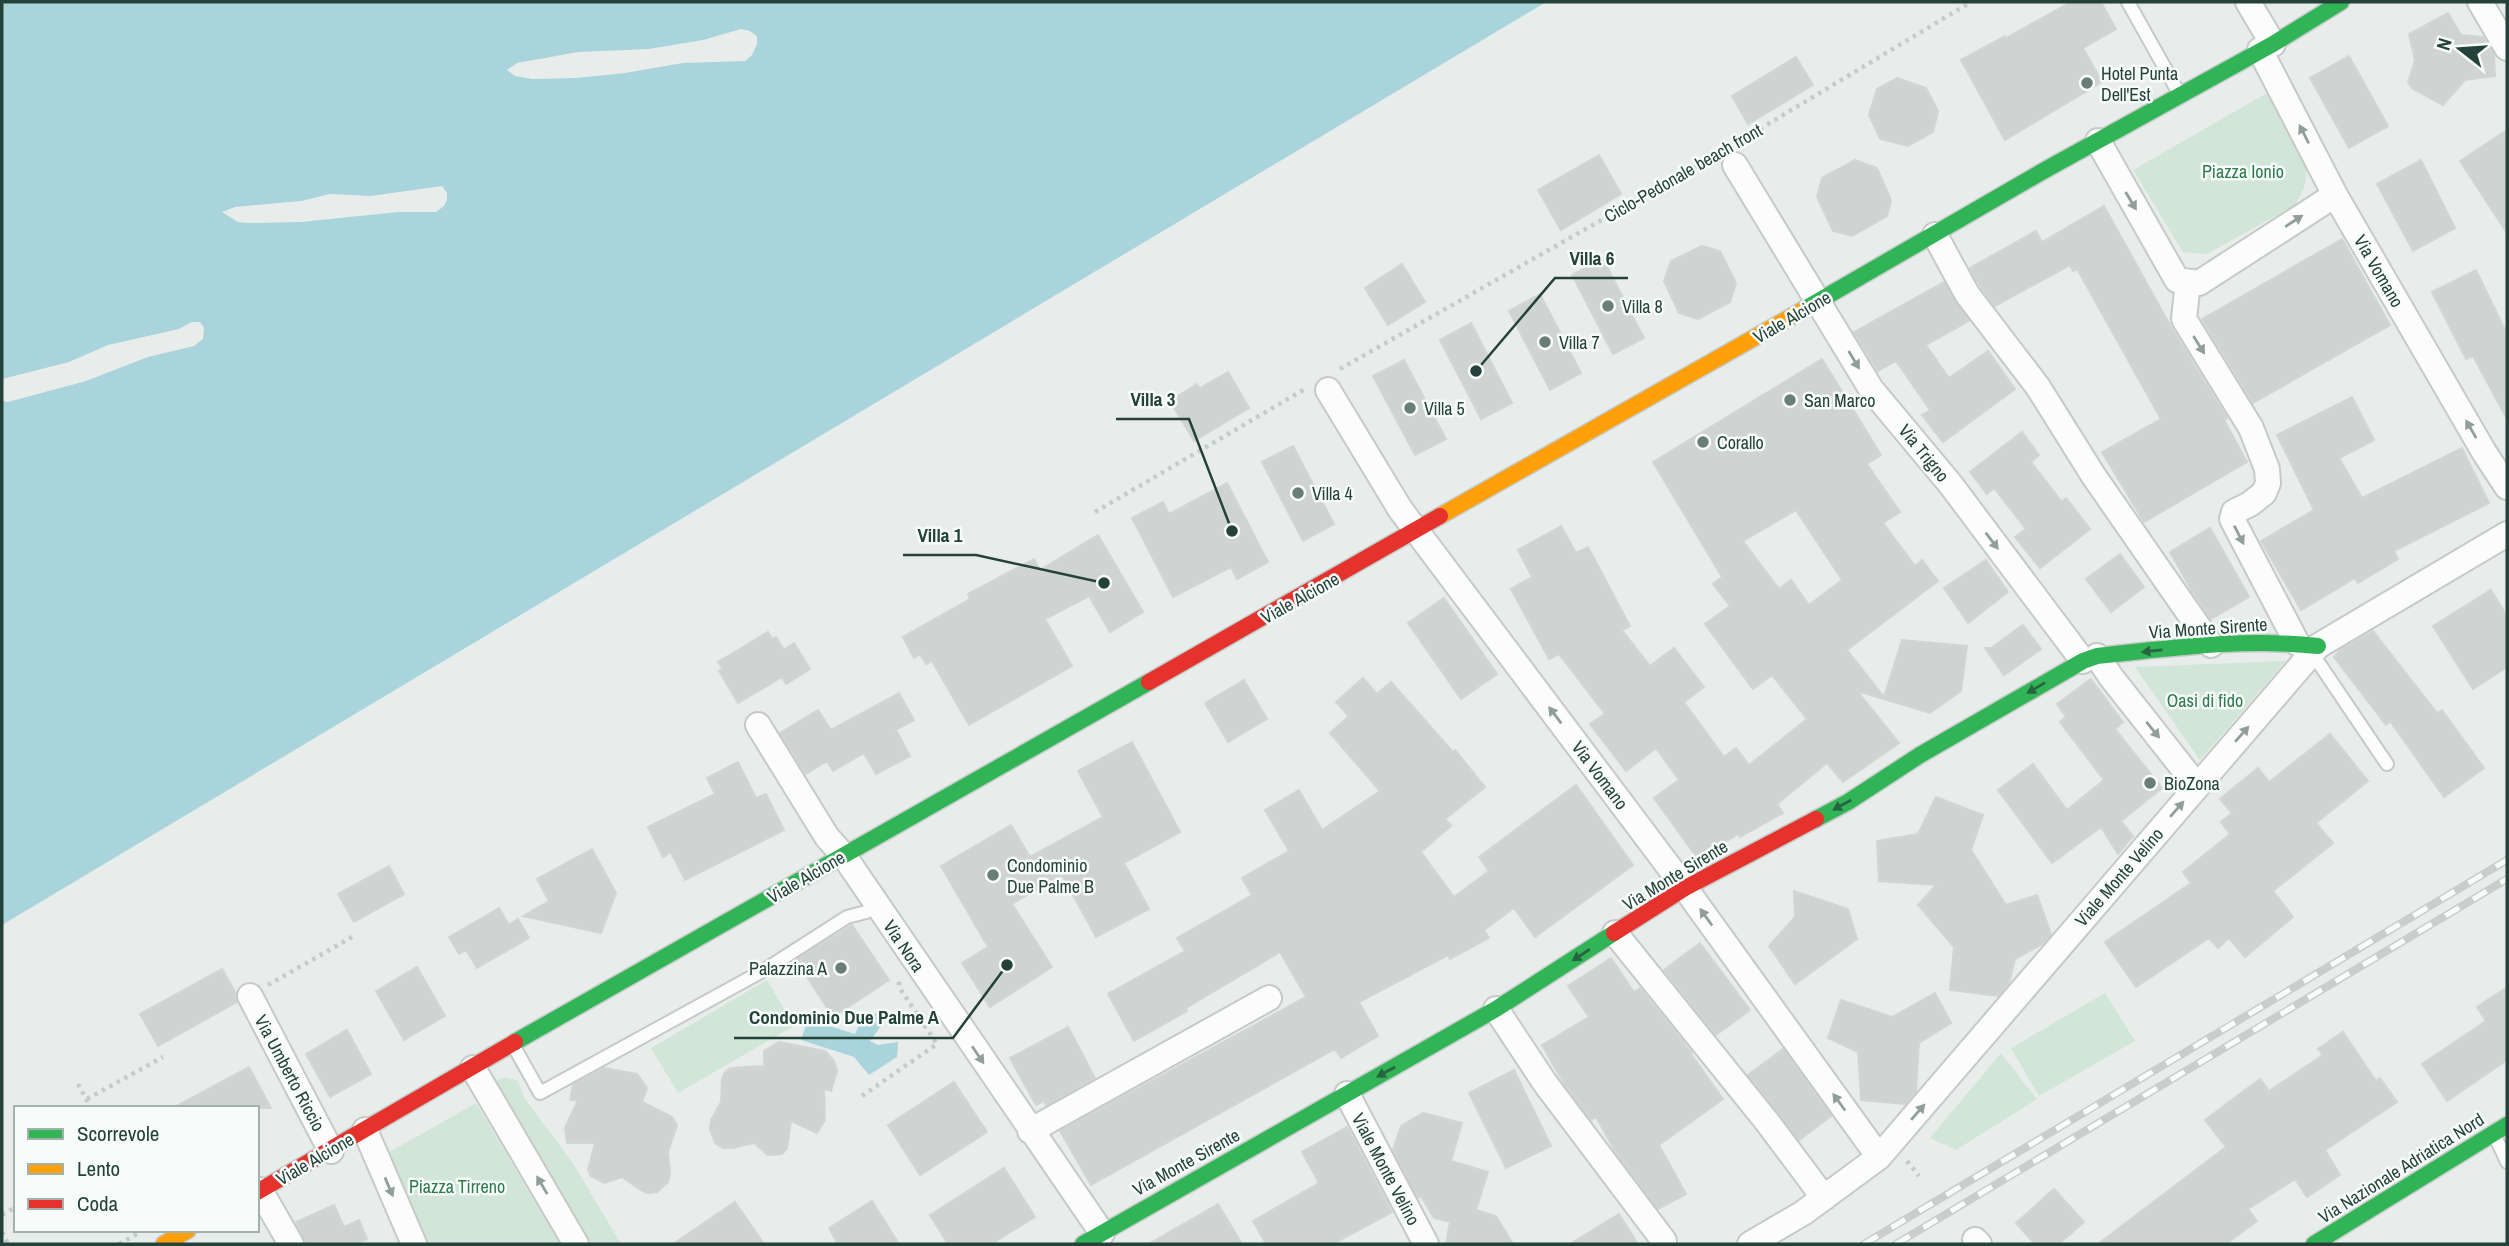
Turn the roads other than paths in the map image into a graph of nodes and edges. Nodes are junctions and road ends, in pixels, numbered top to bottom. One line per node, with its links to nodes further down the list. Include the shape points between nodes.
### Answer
1 (2128, 2): 7 (lane)
2 (2248, 2): 5 (street, Via Vomano)
3 (2341, 2): 5 (street, Viale Alcione)
4 (2480, 2): 6 (street)
5 (2267, 47): 7 (street, Viale Alcione); 10 (street, Via Vomano, one-way to 5)
6 (2507, 48)
7 (2180, 95): 8 (street, Viale Alcione)
8 (2098, 141): 11 (street, Viale Alcione); 12 (street, one-way to 12, via 2177,280)
9 (1728, 155): 13 (street, Via Trigno)
10 (2335, 195): 12 (street, one-way to 10, via 2199,283); 15 (street, Via Vomano, one-way to 10)
11 (1935, 235): 13 (street, Viale Alcione); 18 (street, via 1967,294 2038,387)
12 (2188, 282): 19 (street, one-way to 19, via 2184,319 2251,428 2267,469 2264,493 2235,512 2232,519)
13 (1819, 301): 16 (street, Viale Alcione); 20 (street, Via Trigno, one-way to 20, via 1871,390)
14 (1322, 384): 16 (street, Via Vomano)
15 (2507, 487)
16 (1416, 531): 24 (street, Viale Alcione); 25 (street, Via Vomano, one-way to 16)
17 (2506, 533): 19 (street, Viale Monte Velino)
18 (2211, 645): 19 (street, Via Monte Sirente); 20 (street, Via Monte Sirente, one-way to 20)
19 (2309, 647): 22 (lane); 23 (street, Viale Monte Velino, one-way to 19)
20 (2090, 659): 23 (street, Via Trigno, one-way to 23, via 2110,677); 25 (street, Via Monte Sirente, one-way to 25, via 1920,755 1848,802)
21 (758, 724): 24 (street, Via Nora, via 827,837)
22 (2387, 764)
23 (2197, 786): 38 (street, Viale Monte Velino, one-way to 23)
24 (844, 856): 26 (street, Via Nora); 31 (street, Viale Alcione)
25 (1685, 888): 27 (street, Via Monte Sirente); 38 (street, Via Vomano, one-way to 25)
26 (877, 906): 31 (lane, via 847,917 766,969 540,1093); 36 (street, Via Nora, one-way to 36)
27 (1615, 933): 30 (street, Via Monte Sirente, one-way to 30); 41 (street)
28 (250, 996): 37 (street, Via Umberto Riccio)
29 (1269, 998): 36 (street)
30 (1496, 1009): 33 (street, Via Monte Sirente, one-way to 33); 44 (street, via 1545,1083)
31 (513, 1045): 32 (street, Viale Alcione)
32 (473, 1068): 35 (street, Viale Alcione); 49 (street, one-way to 32)
33 (1347, 1094): 43 (street, Via Monte Sirente, via 1133,1214); 50 (street, Viale Monte Velino)
34 (2500, 1129): 39 (lane); 45 (street, Via Nazionale Adriatica Nord)
35 (365, 1130): 37 (street, Viale Alcione); 48 (street, one-way to 48)
36 (1030, 1130): 43 (street, Via Nora)
37 (331, 1151): 40 (street, Viale Alcione)
38 (1879, 1157): 41 (street, Viale Monte Velino)
39 (2507, 1162)
40 (259, 1191): 47 (street)
41 (1824, 1198): 51 (street, Viale Monte Velino)
42 (185, 1232): 46 (street)
43 (1102, 1238)
44 (1664, 1241)
45 (2323, 1242)
46 (164, 1244)
47 (291, 1244)
48 (414, 1244)
49 (576, 1244)
50 (1426, 1244)
51 (1750, 1244)

